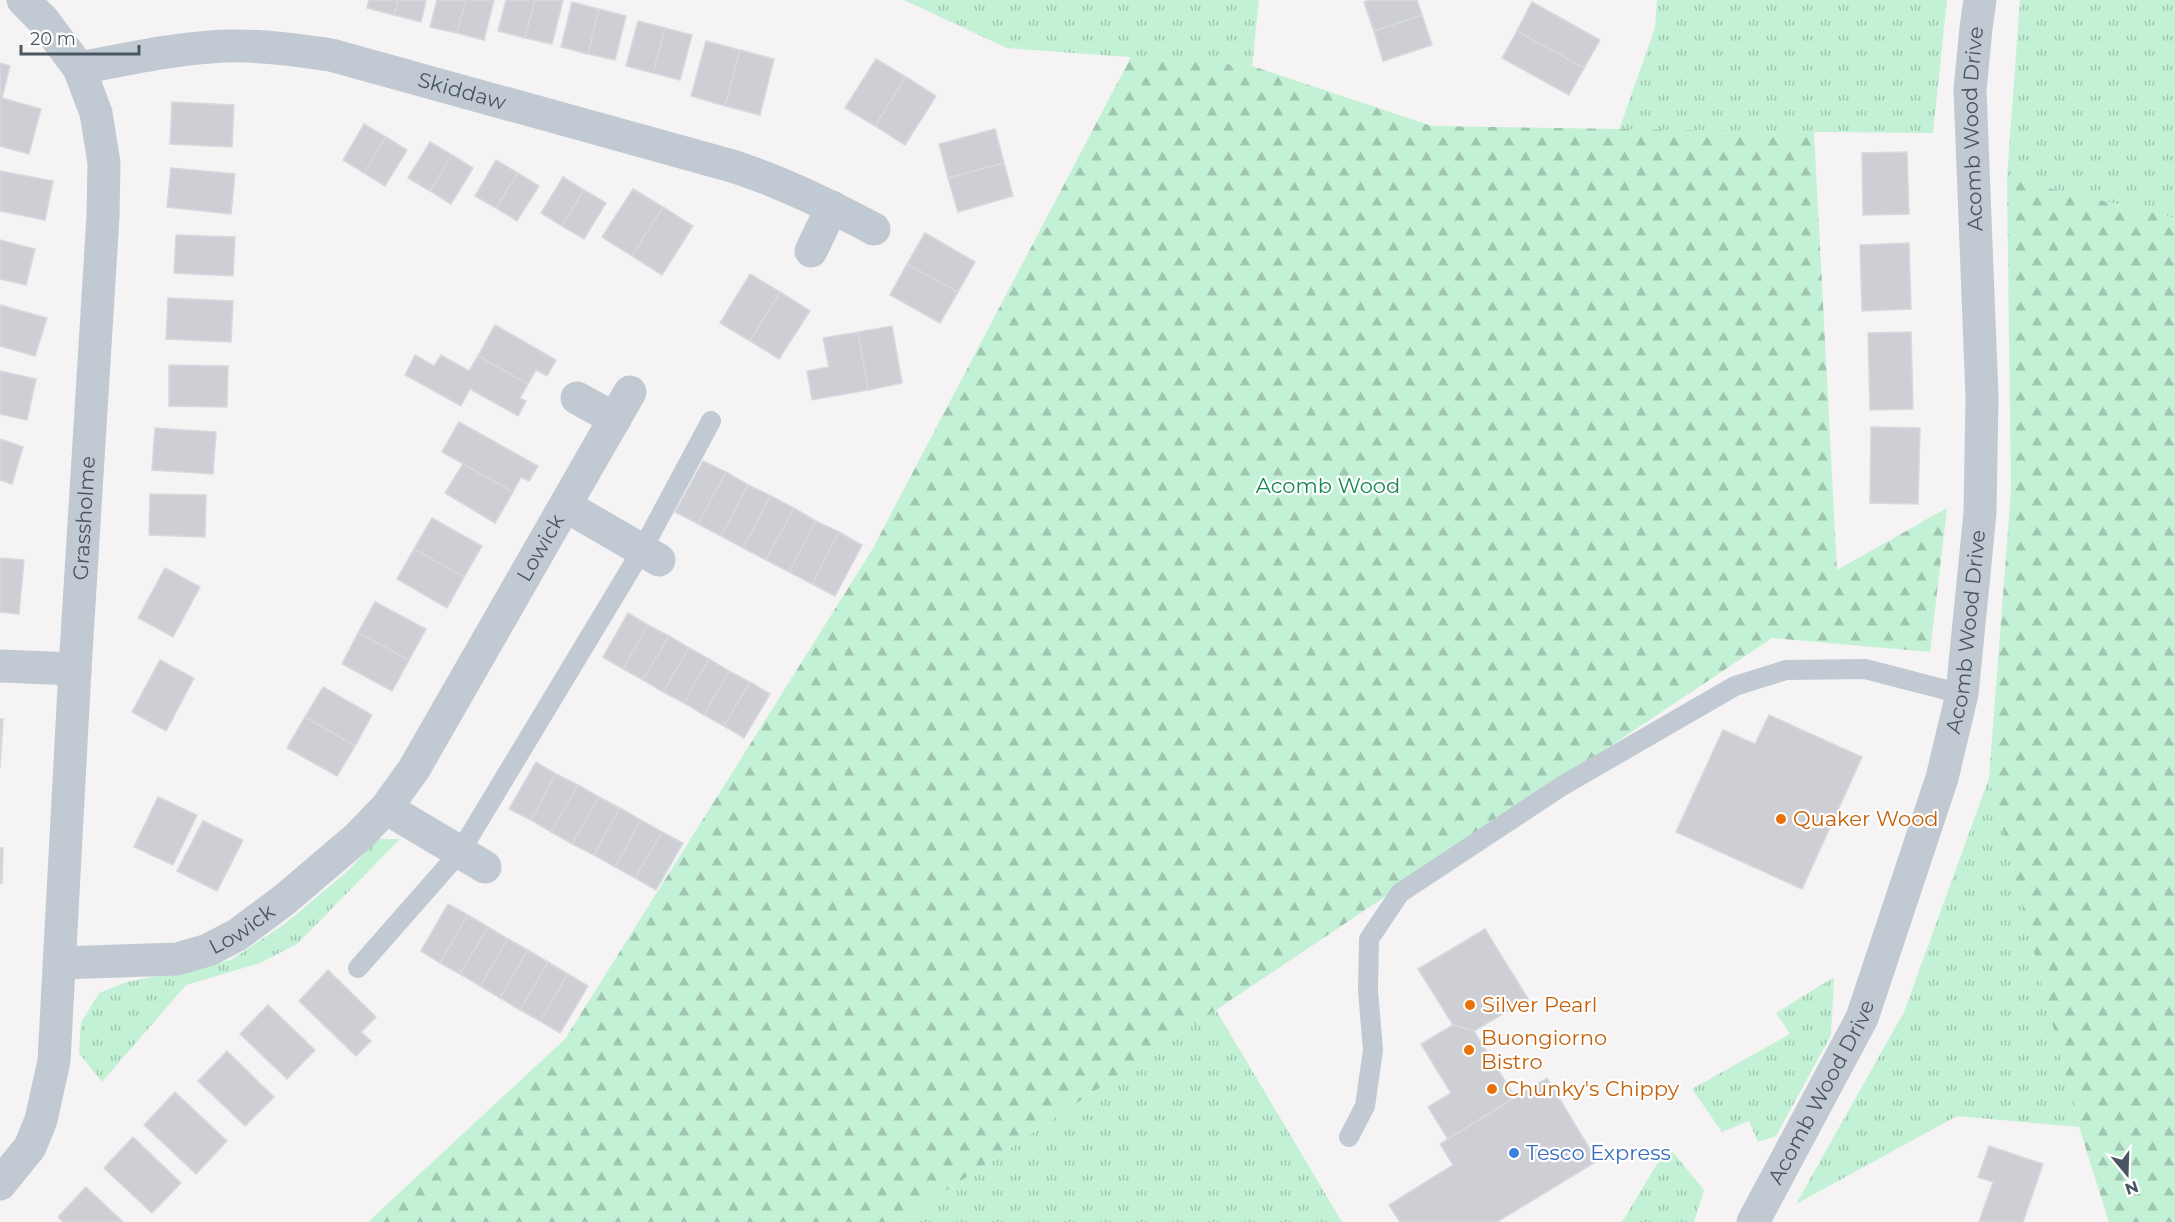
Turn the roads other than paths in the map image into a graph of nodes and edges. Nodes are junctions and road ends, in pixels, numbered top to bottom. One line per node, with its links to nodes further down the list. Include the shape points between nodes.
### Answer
1 (23, 0): 3 (street, Grassholme, via 44,20)
2 (1980, 0): 13 (street, Acomb Wood Drive, via 1970,90 1982,398 1980,513)
3 (79, 68): 4 (street, Skiddaw, via 225,46 276,47 331,55 732,166); 12 (street, Grassholme, via 96,113 104,163)
4 (832, 207): 5 (street, Skiddaw); 6 (street)
5 (874, 229)
6 (812, 251)
7 (578, 398): 9 (street, Lowick, via 623,405)
8 (711, 421): 10 (lane)
9 (566, 506): 10 (street, Lowick); 14 (street, Lowick, via 414,769)
10 (650, 555): 15 (lane)
11 (0, 666): 12 (street)
12 (75, 669): 16 (street, Grassholme)
13 (1962, 694): 18 (lane, via 1865,669 1786,669 1735,686 1562,786 1400,893 1369,939 1373,1050 1365,1106); 20 (street, Acomb Wood Drive, via 1942,778 1862,1018)
14 (387, 808): 15 (street); 16 (street, Lowick, via 284,900 237,935 208,950 177,959)
15 (473, 859): 17 (lane)
16 (60, 963): 19 (street, Grassholme, via 54,1061 40,1120 30,1147)
17 (358, 968)
18 (1349, 1137)
19 (0, 1184)
20 (1754, 1222)

